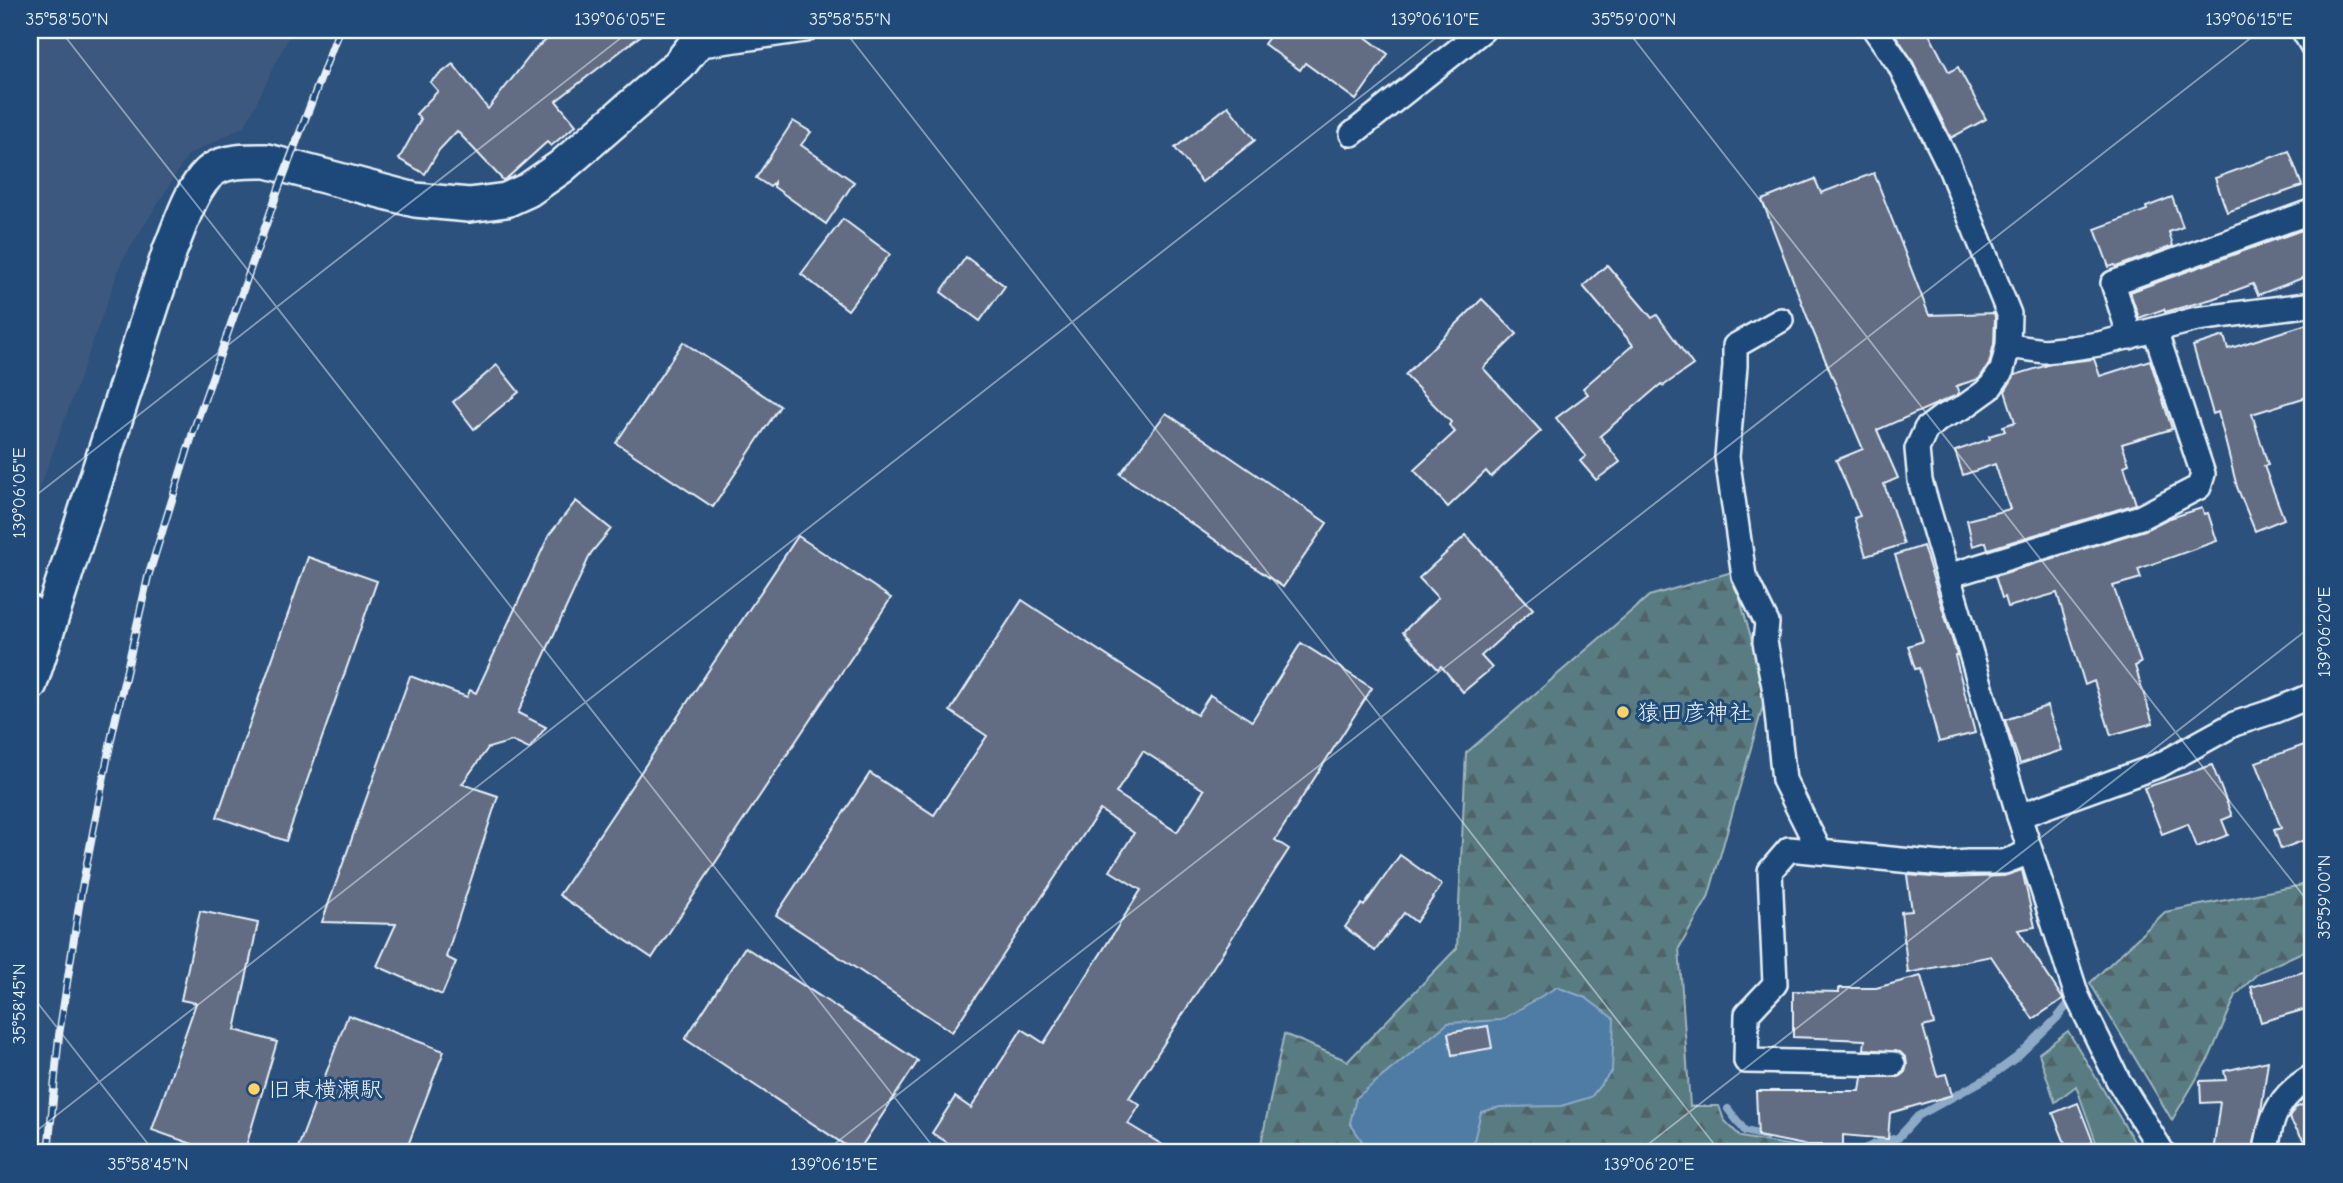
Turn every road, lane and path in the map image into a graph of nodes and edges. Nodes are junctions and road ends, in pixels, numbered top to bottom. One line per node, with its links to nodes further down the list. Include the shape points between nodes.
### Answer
1 (805, 30): 5 (street)
2 (1483, 30): 7 (street)
3 (1875, 30): 13 (street, via 1899,64 1948,163 2008,314)
4 (2303, 30): 6 (street)
5 (697, 38): 15 (street, via 679,65 561,166 506,200 469,205 415,200 267,161 243,161 214,169 197,186 170,250)
6 (2313, 47)
7 (1352, 134)
8 (2313, 211): 12 (street, via 2113,283)
9 (2313, 304): 11 (street, via 2197,319)
10 (1781, 320): 19 (street, via 1735,346 1727,457 1744,576 1767,623 1765,642 1784,780)
11 (2155, 330): 12 (street); 14 (street, via 2203,474 2199,487 2127,521)
12 (2130, 337): 13 (street, via 2044,351)
13 (2008, 346): 14 (street, via 2003,370 1989,389 1926,429 1917,449 1920,481)
14 (1948, 576): 18 (street)
15 (40, 615): 16 (street)
16 (30, 684)
17 (2313, 695): 18 (street, via 2234,724 2160,765)
18 (2019, 816): 20 (street)
19 (1820, 852): 20 (street, via 1942,864 2004,862); 21 (street, via 1789,849 1770,871 1775,984 1747,1014 1746,1060)
20 (2031, 852): 23 (street, via 2091,1029)
21 (1893, 1064)
22 (2313, 1076): 24 (street, via 2283,1098 2270,1123)
23 (2164, 1153)
24 (2266, 1153)

